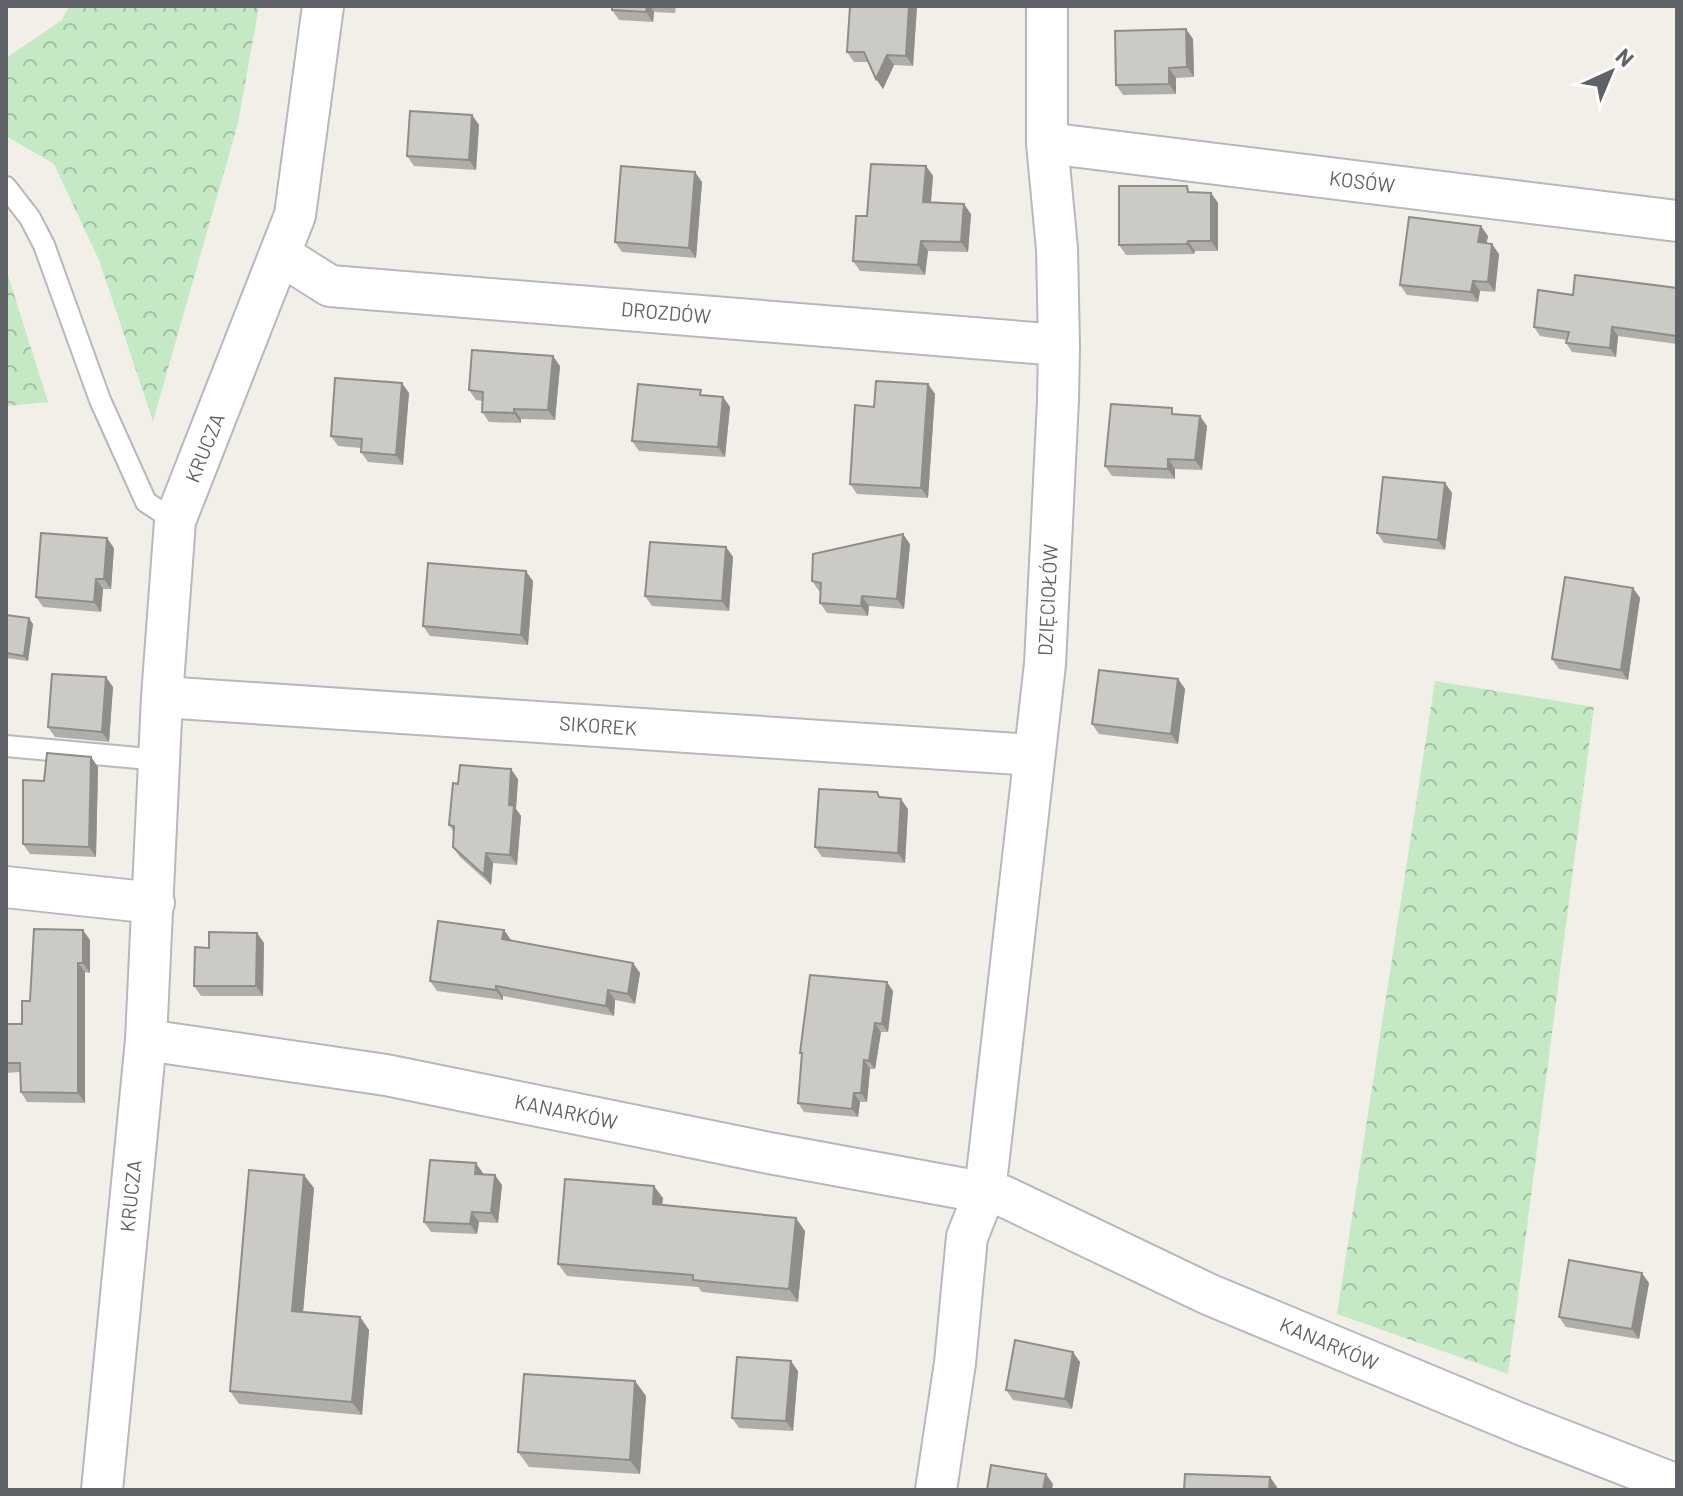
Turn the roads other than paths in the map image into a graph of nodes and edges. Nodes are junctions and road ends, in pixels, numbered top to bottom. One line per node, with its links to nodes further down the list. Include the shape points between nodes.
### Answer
1 (323, 6): 6 (street, KRUCZA, via 295,215)
2 (1047, 6): 3 (street, DZIĘCIOŁÓW)
3 (1047, 143): 5 (street, KOSÓW); 7 (street, DZIĘCIOŁÓW)
4 (6, 187): 8 (lane, via 44,245 100,400 146,502)
5 (1677, 221)
6 (281, 255): 7 (street, DROZDÓW, via 330,286); 8 (street, KRUCZA)
7 (1059, 345): 11 (street, DZIĘCIOŁÓW, via 1045,664)
8 (175, 521): 9 (street, KRUCZA)
9 (162, 697): 11 (street, SIKOREK); 12 (street, KRUCZA)
10 (6, 746): 12 (lane)
11 (1033, 755): 16 (street, DZIĘCIOŁÓW)
12 (160, 760): 14 (street, KRUCZA)
13 (6, 887): 14 (street)
14 (154, 903): 15 (street, KRUCZA)
15 (146, 1040): 16 (street, KANARKÓW, via 386,1075); 18 (street, KRUCZA)
16 (985, 1192): 17 (street, KANARKÓW, via 1208,1294); 19 (street, via 967,1237)
17 (1677, 1485)
18 (102, 1490)
19 (936, 1490)

